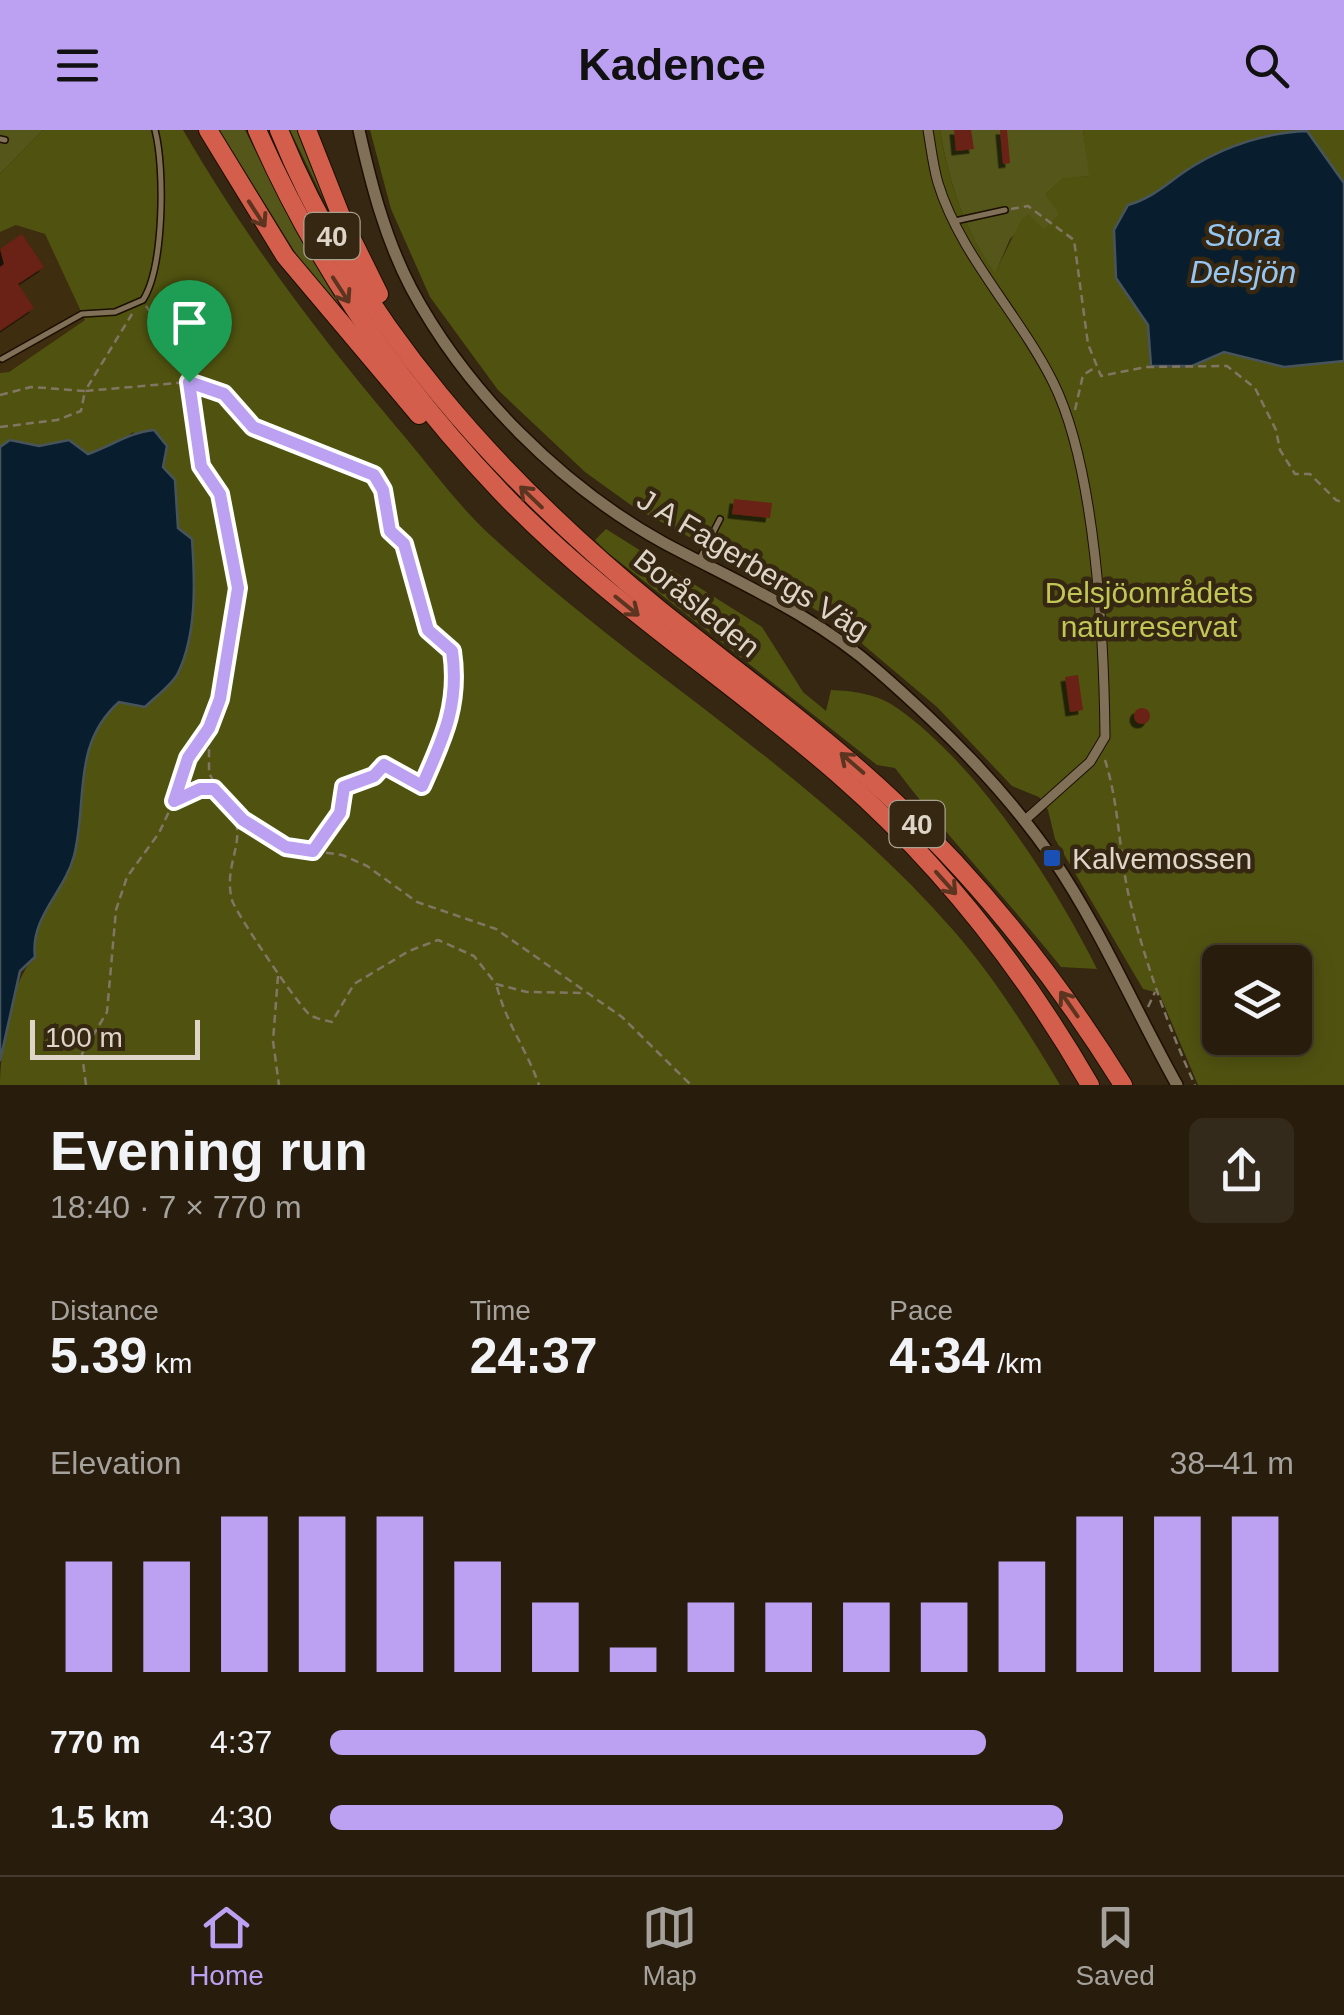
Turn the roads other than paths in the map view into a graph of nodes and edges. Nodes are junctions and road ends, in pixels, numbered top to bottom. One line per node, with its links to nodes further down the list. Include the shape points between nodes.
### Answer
1 (155, 130): 10 (lane, via 160,160 154,276 140,302 82,314)
2 (208, 130): 12 (highway, one-way to 12, via 320,302 439,437)
3 (257, 130): 12 (highway, Boråsleden / 40, one-way to 12, via 338,285 419,398)
4 (279, 130): 11 (highway, Boråsleden / 40, via 346,260)
5 (308, 130): 11 (highway, via 343,221)
6 (358, 130): 14 (street, J A Fagerbergs Väg, via 398,257 462,368 558,466 661,541)
7 (928, 130): 9 (street, via 938,182)
8 (1005, 210): 9 (lane)
9 (955, 221): 15 (street, via 1027,334 1068,418 1088,521 1104,736 1101,750)
10 (2, 358)
11 (415, 364): 17 (highway, Boråsleden / 40, one-way to 11, via 1034,954 940,846 850,761 550,516)
12 (503, 494): 16 (highway, Boråsleden / 40, one-way to 16, via 604,587 880,812 990,934)
13 (720, 519): 14 (lane)
14 (699, 560): 15 (street, J A Fagerbergs Väg, via 782,604 874,666)
15 (1024, 820): 18 (street, J A Fagerbergs Väg, via 1074,894)
16 (1090, 1085)
17 (1123, 1085)
18 (1176, 1085)

